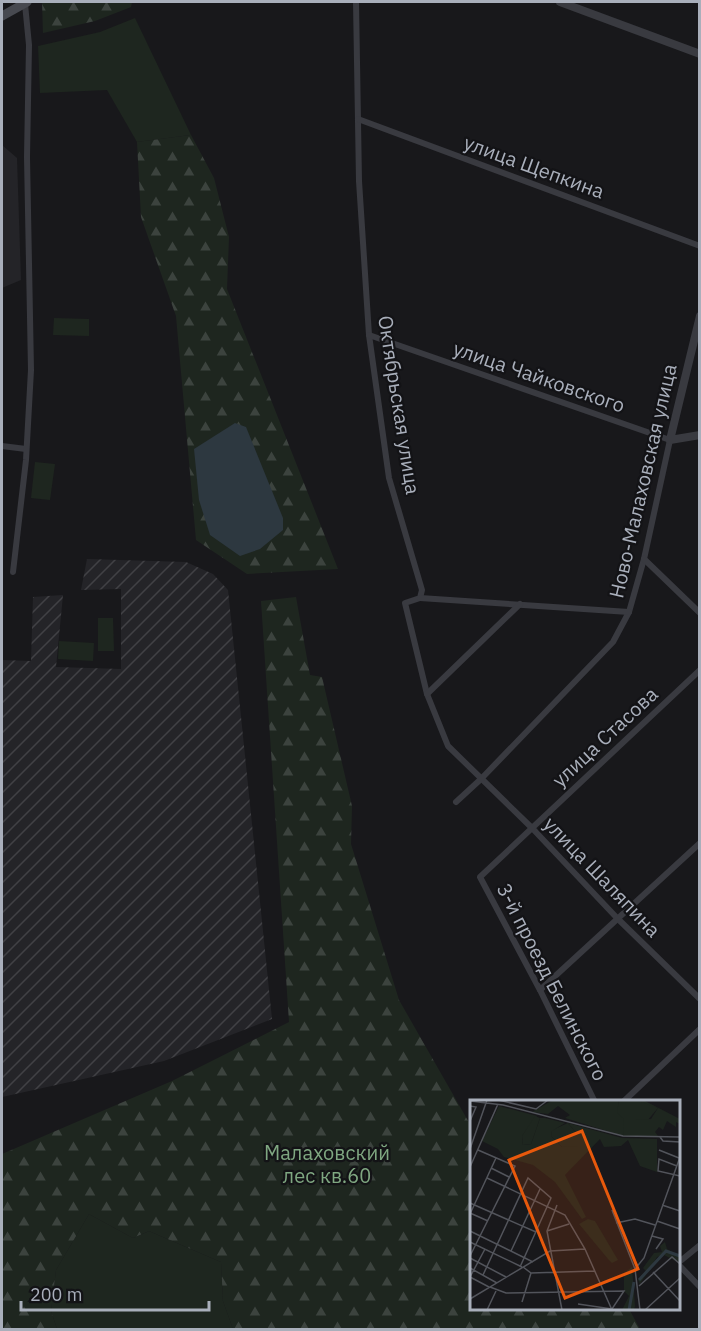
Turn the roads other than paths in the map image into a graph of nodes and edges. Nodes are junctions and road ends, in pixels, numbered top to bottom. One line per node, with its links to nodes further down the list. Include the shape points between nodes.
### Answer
1 (356, 2): 6 (street, Октябрьская улица)
2 (560, 2): 5 (street)
3 (26, 3): 4 (main road); 13 (street, via 31,370)
4 (2, 16)
5 (699, 54)
6 (358, 119): 7 (street, улица Щепкина); 9 (street, Октябрьская улица)
7 (699, 246)
8 (699, 316): 11 (street, Ново-Малаховская улица)
9 (369, 335): 11 (street, улица Чайковского); 16 (street, Октябрьская улица, via 390,478 422,591)
10 (699, 435): 11 (street, улица Чайковского)
11 (670, 440): 14 (street, Ново-Малаховская улица)
12 (2, 446): 13 (street)
13 (26, 449): 15 (street)
14 (644, 559): 18 (street, Ново-Малаховская улица); 19 (street)
15 (13, 572)
16 (420, 598): 17 (street); 21 (street, via 405,603)
17 (520, 604): 18 (street); 21 (street)
18 (629, 612): 22 (street, Ново-Малаховская улица, via 613,642)
19 (699, 613)
20 (699, 670): 24 (street, улица Стасова)
21 (427, 694): 22 (street, via 448,746)
22 (481, 779): 23 (street, Ново-Малаховская улица); 24 (street, улица Шаляпина)
23 (456, 802)
24 (532, 828): 26 (street, улица Стасова); 27 (street, улица Шаляпина)
25 (699, 843): 27 (street)
26 (480, 877): 28 (street, 3-й проезд Белинского)
27 (617, 918): 28 (street); 29 (street, улица Шаляпина)
28 (540, 990): 31 (street, 3-й проезд Белинского)
29 (699, 999)
30 (699, 1029): 32 (street)
31 (595, 1100)
32 (624, 1100)
33 (699, 1245): 34 (street)
34 (680, 1262)
35 (680, 1266): 36 (street)
36 (699, 1287)

